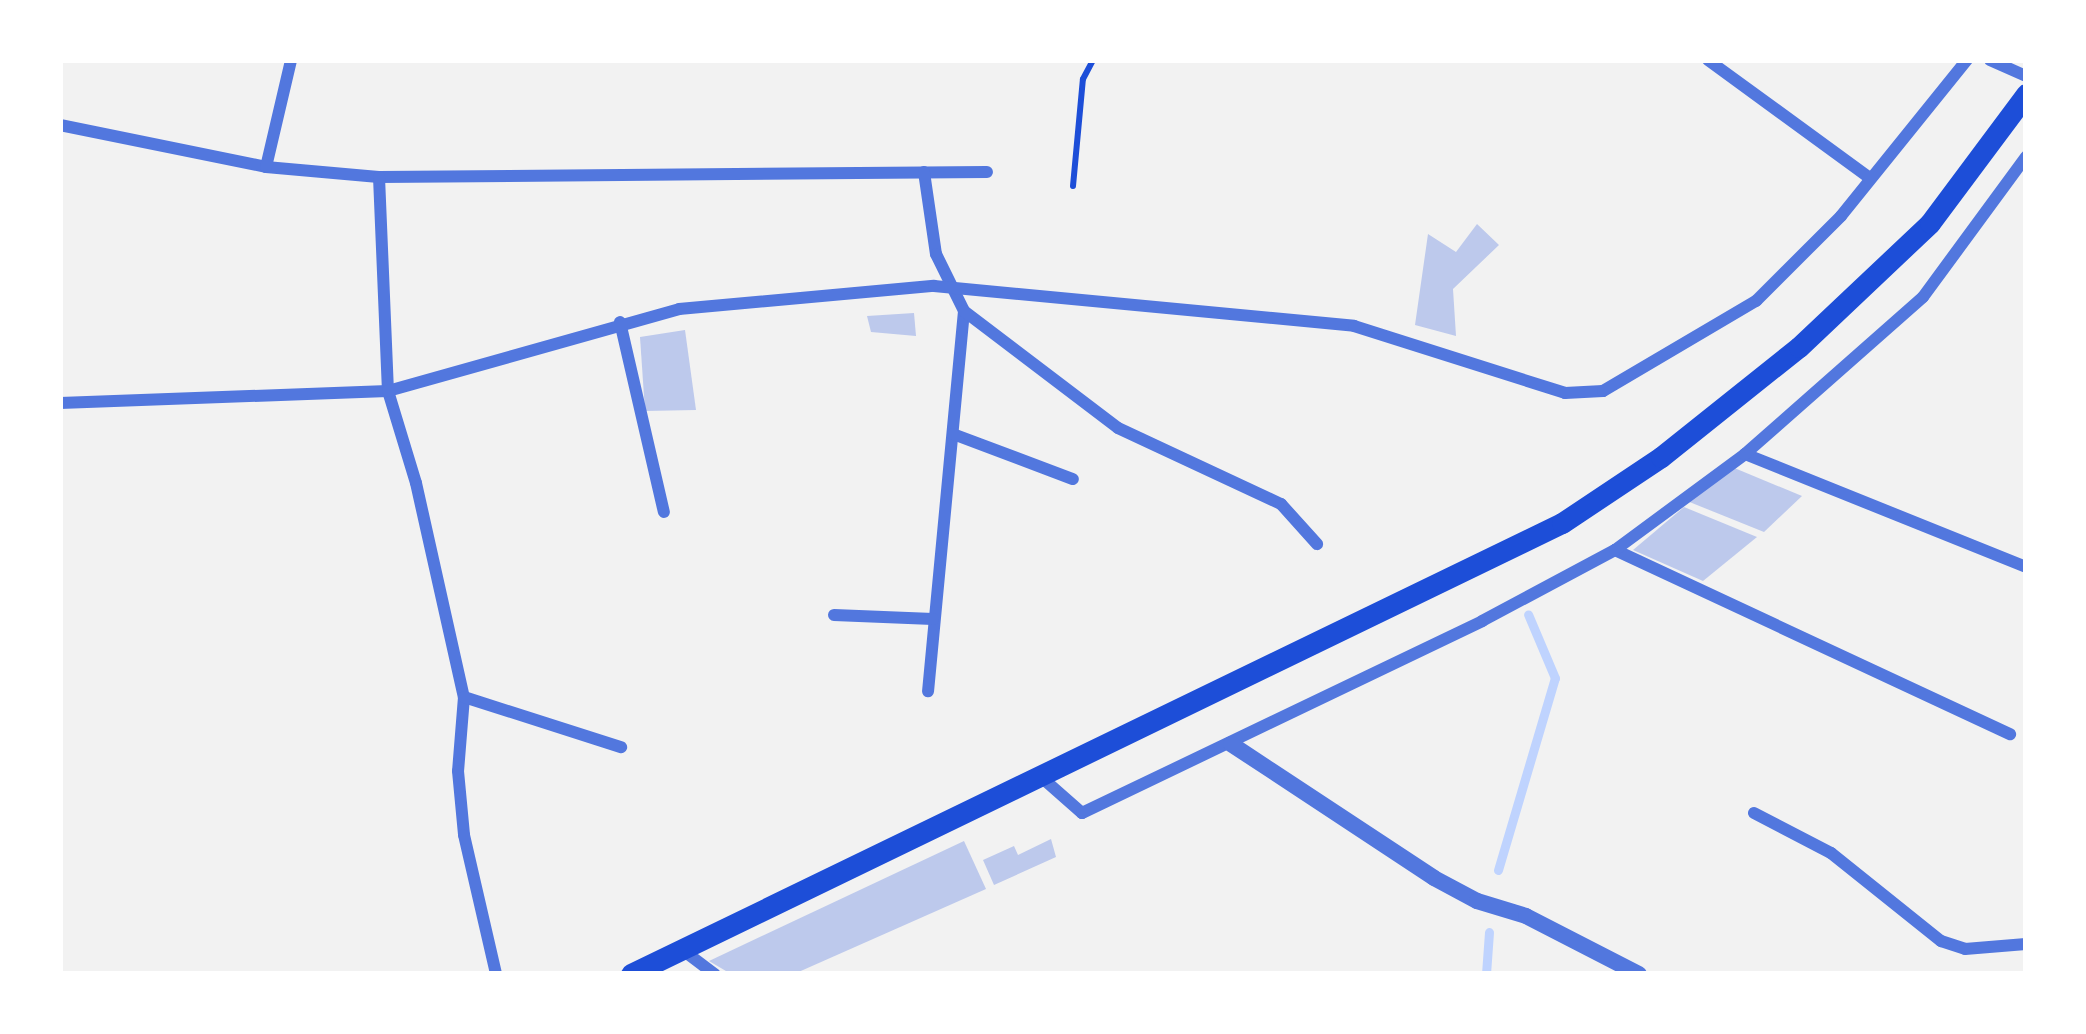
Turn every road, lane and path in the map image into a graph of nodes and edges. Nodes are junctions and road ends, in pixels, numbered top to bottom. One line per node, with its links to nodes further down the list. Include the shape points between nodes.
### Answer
1 (291, 60): 10 (street)
2 (1093, 60): 15 (path, via 1083,79)
3 (1708, 60): 14 (street)
4 (1967, 60): 14 (street)
5 (1990, 60): 6 (street)
6 (2026, 76)
7 (2026, 94): 35 (highway, via 1930,223 1799,347 1641,470 1469,572)
8 (60, 125): 10 (street)
9 (2026, 157): 22 (street, via 1923,297)
10 (266, 167): 13 (street)
11 (924, 172): 12 (street); 13 (street); 16 (street, via 936,254)
12 (987, 172)
13 (379, 177): 19 (street)
14 (1870, 178): 16 (street, via 1756,301 1603,391 1565,393 1354,326)
15 (1073, 186)
16 (951, 287): 17 (street); 18 (street, via 680,309)
17 (964, 311): 21 (street); 25 (street, via 1118,428 1281,503)
18 (620, 322): 19 (street); 24 (street)
19 (388, 391): 20 (street); 31 (street)
20 (60, 403)
21 (953, 434): 23 (street); 29 (street)
22 (1745, 454): 26 (street); 27 (street)
23 (1072, 478)
24 (664, 512)
25 (1317, 544)
26 (1615, 550): 32 (street); 33 (street)
27 (2026, 567)
28 (835, 615): 29 (street)
29 (933, 619): 30 (street)
30 (928, 691)
31 (464, 697): 34 (street); 39 (street, via 464,835)
32 (2010, 734)
33 (1232, 744): 35 (street, via 1082,813); 42 (street, via 1448,886)
34 (620, 747)
35 (1040, 776): 38 (highway)
36 (1754, 813): 37 (street, via 1831,853 1941,941 1965,949)
37 (2026, 944)
38 (684, 951): 40 (highway); 41 (street)
39 (496, 974)
40 (631, 974)
41 (715, 974)
42 (1639, 974)

